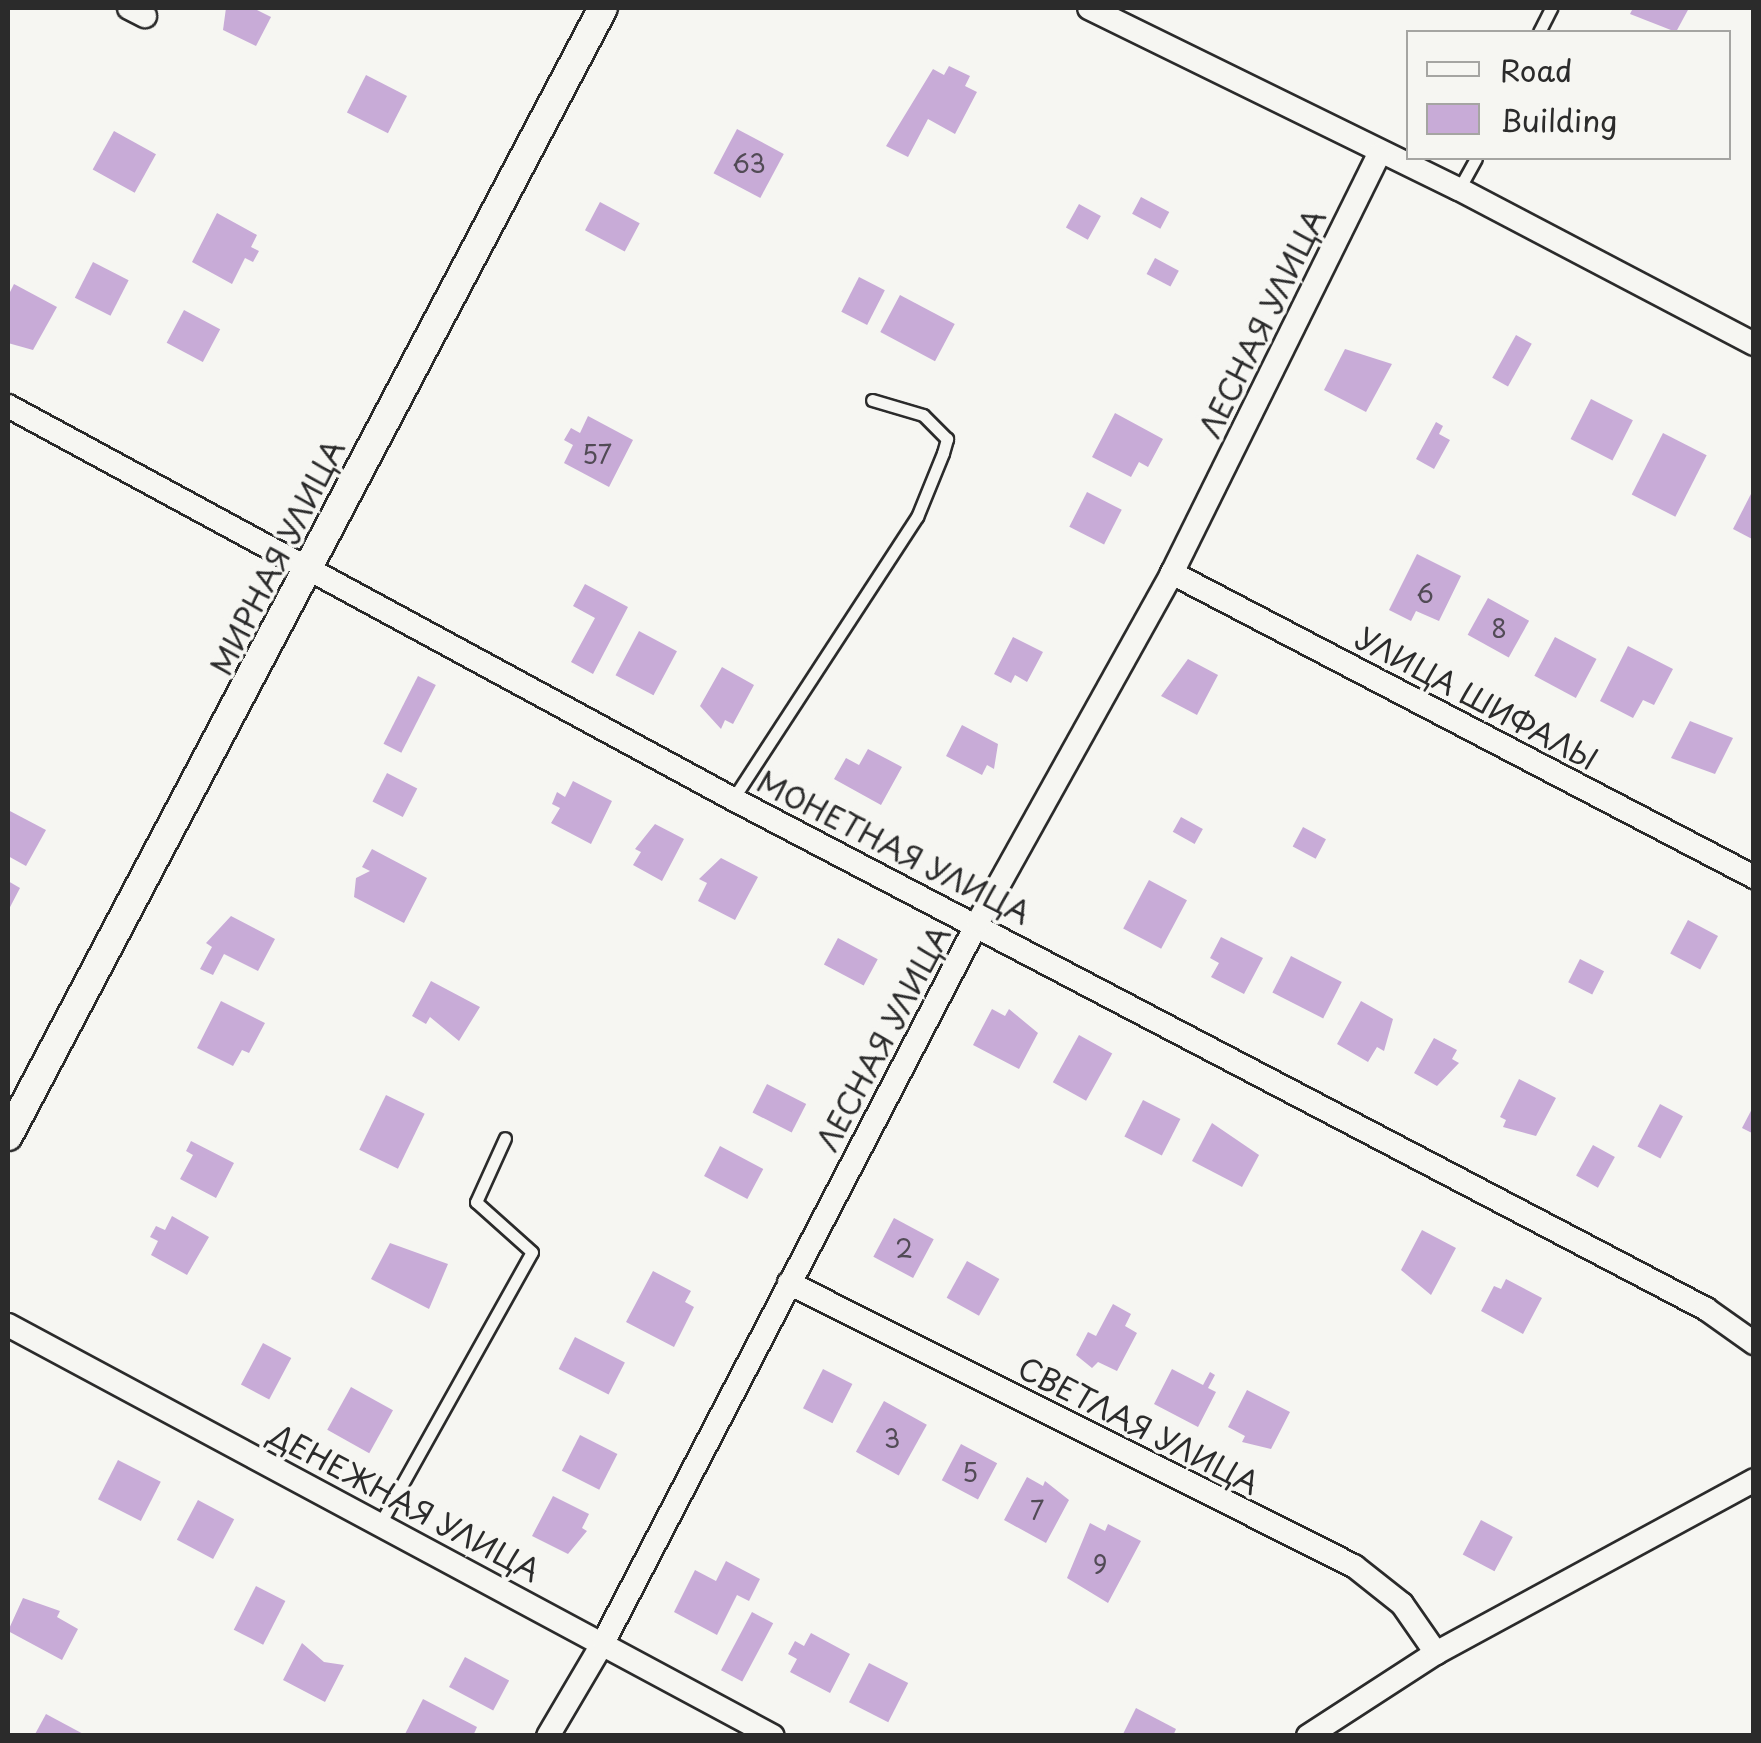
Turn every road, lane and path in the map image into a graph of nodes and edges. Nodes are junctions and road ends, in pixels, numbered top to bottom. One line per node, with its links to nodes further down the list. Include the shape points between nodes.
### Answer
1 (603, 8): 11 (street, МИРНАЯ УЛИЦА)
2 (1092, 8): 5 (street)
3 (1552, 8): 4 (lane)
4 (1540, 30)
5 (1380, 154): 7 (street); 12 (street, ЛЕСНАЯ УЛИЦА)
6 (1475, 160): 7 (lane)
7 (1460, 189): 8 (street)
8 (1754, 344)
9 (872, 400): 13 (lane, via 923,415 947,439 944,453 917,518)
10 (8, 406): 11 (street, МОНЕТНАЯ УЛИЦА)
11 (306, 571): 13 (street, МОНЕТНАЯ УЛИЦА); 16 (street, МИРНАЯ УЛИЦА)
12 (1172, 573): 14 (street, УЛИЦА ШИФАЛЫ); 15 (street, ЛЕСНАЯ УЛИЦА)
13 (733, 799): 15 (street, МОНЕТНАЯ УЛИЦА)
14 (1754, 877)
15 (978, 922): 18 (street, ЛЕСНАЯ УЛИЦА); 20 (street, МОНЕТНАЯ УЛИЦА, via 1706,1309)
16 (8, 1136)
17 (505, 1138): 22 (lane, via 476,1202 532,1252)
18 (789, 1283): 23 (street, ЛЕСНАЯ УЛИЦА); 24 (street, СВЕТЛАЯ УЛИЦА, via 1354,1566 1402,1604)
19 (8, 1325): 22 (street, ДЕНЕЖНАЯ УЛИЦА)
20 (1754, 1342)
21 (1754, 1480): 24 (street)
22 (381, 1522): 23 (street, ДЕНЕЖНАЯ УЛИЦА)
23 (604, 1641): 25 (street, ЛЕСНАЯ УЛИЦА); 26 (street, ДЕНЕЖНАЯ УЛИЦА)
24 (1436, 1653): 27 (street)
25 (548, 1736)
26 (773, 1736)
27 (1308, 1736)

